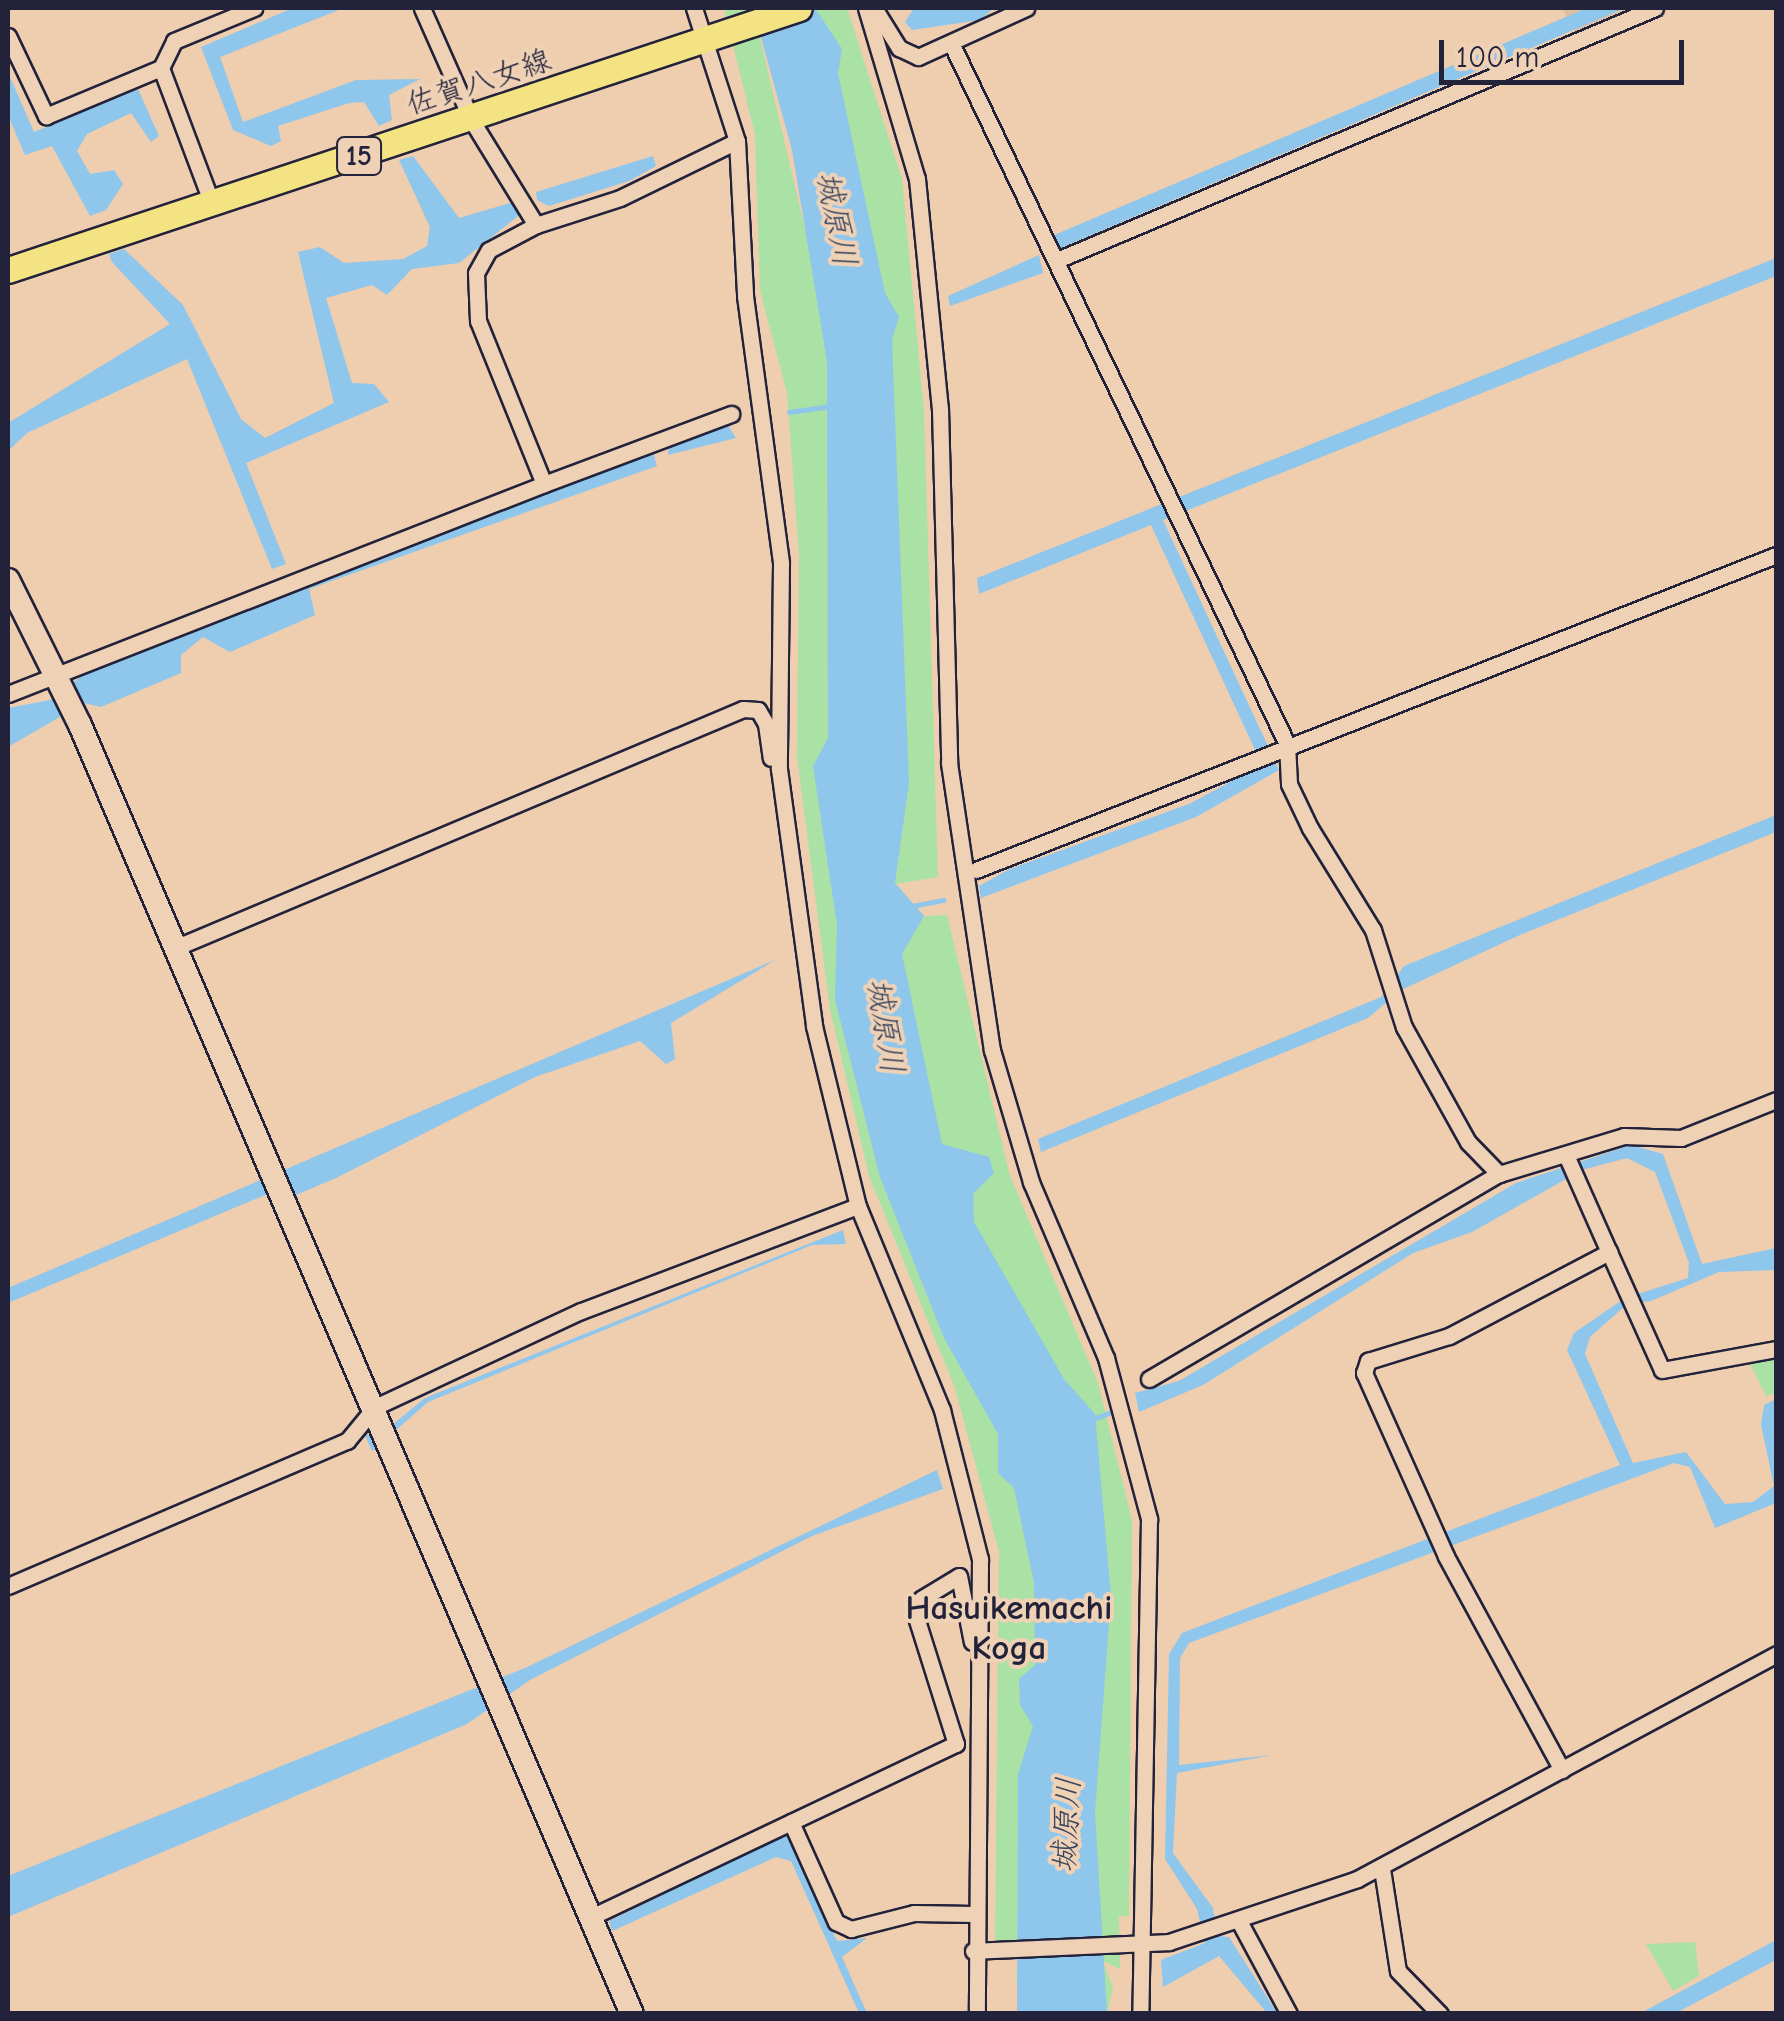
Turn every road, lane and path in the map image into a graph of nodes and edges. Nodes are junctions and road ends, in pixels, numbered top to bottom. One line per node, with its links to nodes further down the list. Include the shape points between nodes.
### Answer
1 (254, 8): 12 (street, via 174,41)
2 (422, 8): 13 (street)
3 (694, 8): 10 (street)
4 (799, 8): 10 (main road, 佐賀八女線 / 15)
5 (866, 8): 46 (street, via 917,179 940,410 949,763 985,1012 1031,1182 1106,1358 1149,1519)
6 (874, 8): 11 (street, via 899,48 918,57)
7 (1026, 8): 11 (street)
8 (1655, 8): 17 (street)
9 (8, 36): 12 (street, via 46,116)
10 (705, 39): 13 (main road, 佐賀八女線 / 15); 14 (street, via 726,86)
11 (953, 47): 17 (street)
12 (161, 68): 15 (street)
13 (472, 121): 15 (main road, 佐賀八女線 / 15); 16 (street)
14 (738, 141): 16 (street, via 620,198); 26 (street, via 745,296 781,564)
15 (211, 202): 18 (main road, 佐賀八女線 / 15)
16 (536, 225): 20 (street, via 489,250 476,272 478,321)
17 (1057, 260): 25 (street)
18 (8, 270)
19 (731, 414): 20 (street)
20 (544, 484): 23 (street)
21 (1776, 555): 25 (street)
22 (8, 580): 23 (street)
23 (59, 679): 24 (street); 28 (street)
24 (8, 694)
25 (1280, 746): 27 (street); 31 (street, via 1289,784 1357,898 1393,1000 1468,1142)
26 (779, 769): 28 (street, via 758,710 743,709); 32 (street, via 814,1026)
27 (976, 870)
28 (177, 947): 36 (street)
29 (1776, 1100): 30 (street, via 1682,1138 1624,1136)
30 (1571, 1165): 31 (street); 33 (street)
31 (1499, 1174): 35 (street)
32 (858, 1206): 36 (street, via 581,1311); 39 (street, via 970,1499)
33 (1609, 1252): 34 (street, via 1662,1370); 40 (street, via 1449,1336 1368,1361 1364,1373 1434,1533)
34 (1776, 1348)
35 (1149, 1379)
36 (382, 1425): 37 (street); 44 (street)
37 (8, 1586)
38 (1776, 1654): 40 (street)
39 (980, 1659): 41 (street, via 959,1576 922,1599 915,1614 956,1744); 43 (street)
40 (1562, 1770): 42 (street)
41 (791, 1822): 43 (street, via 836,1922 851,1929 914,1914); 44 (street)
42 (1382, 1869): 45 (street); 54 (street, via 1398,1971)
43 (974, 1914): 47 (street)
44 (591, 1916): 50 (street)
45 (1239, 1921): 46 (street); 53 (street)
46 (1141, 1945): 47 (street); 49 (street)
47 (977, 1950): 48 (street)
48 (977, 1988): 51 (street); 52 (street)
49 (1140, 2012)
50 (632, 2014)
51 (970, 2014)
52 (978, 2014)
53 (1289, 2014)
54 (1440, 2014)

